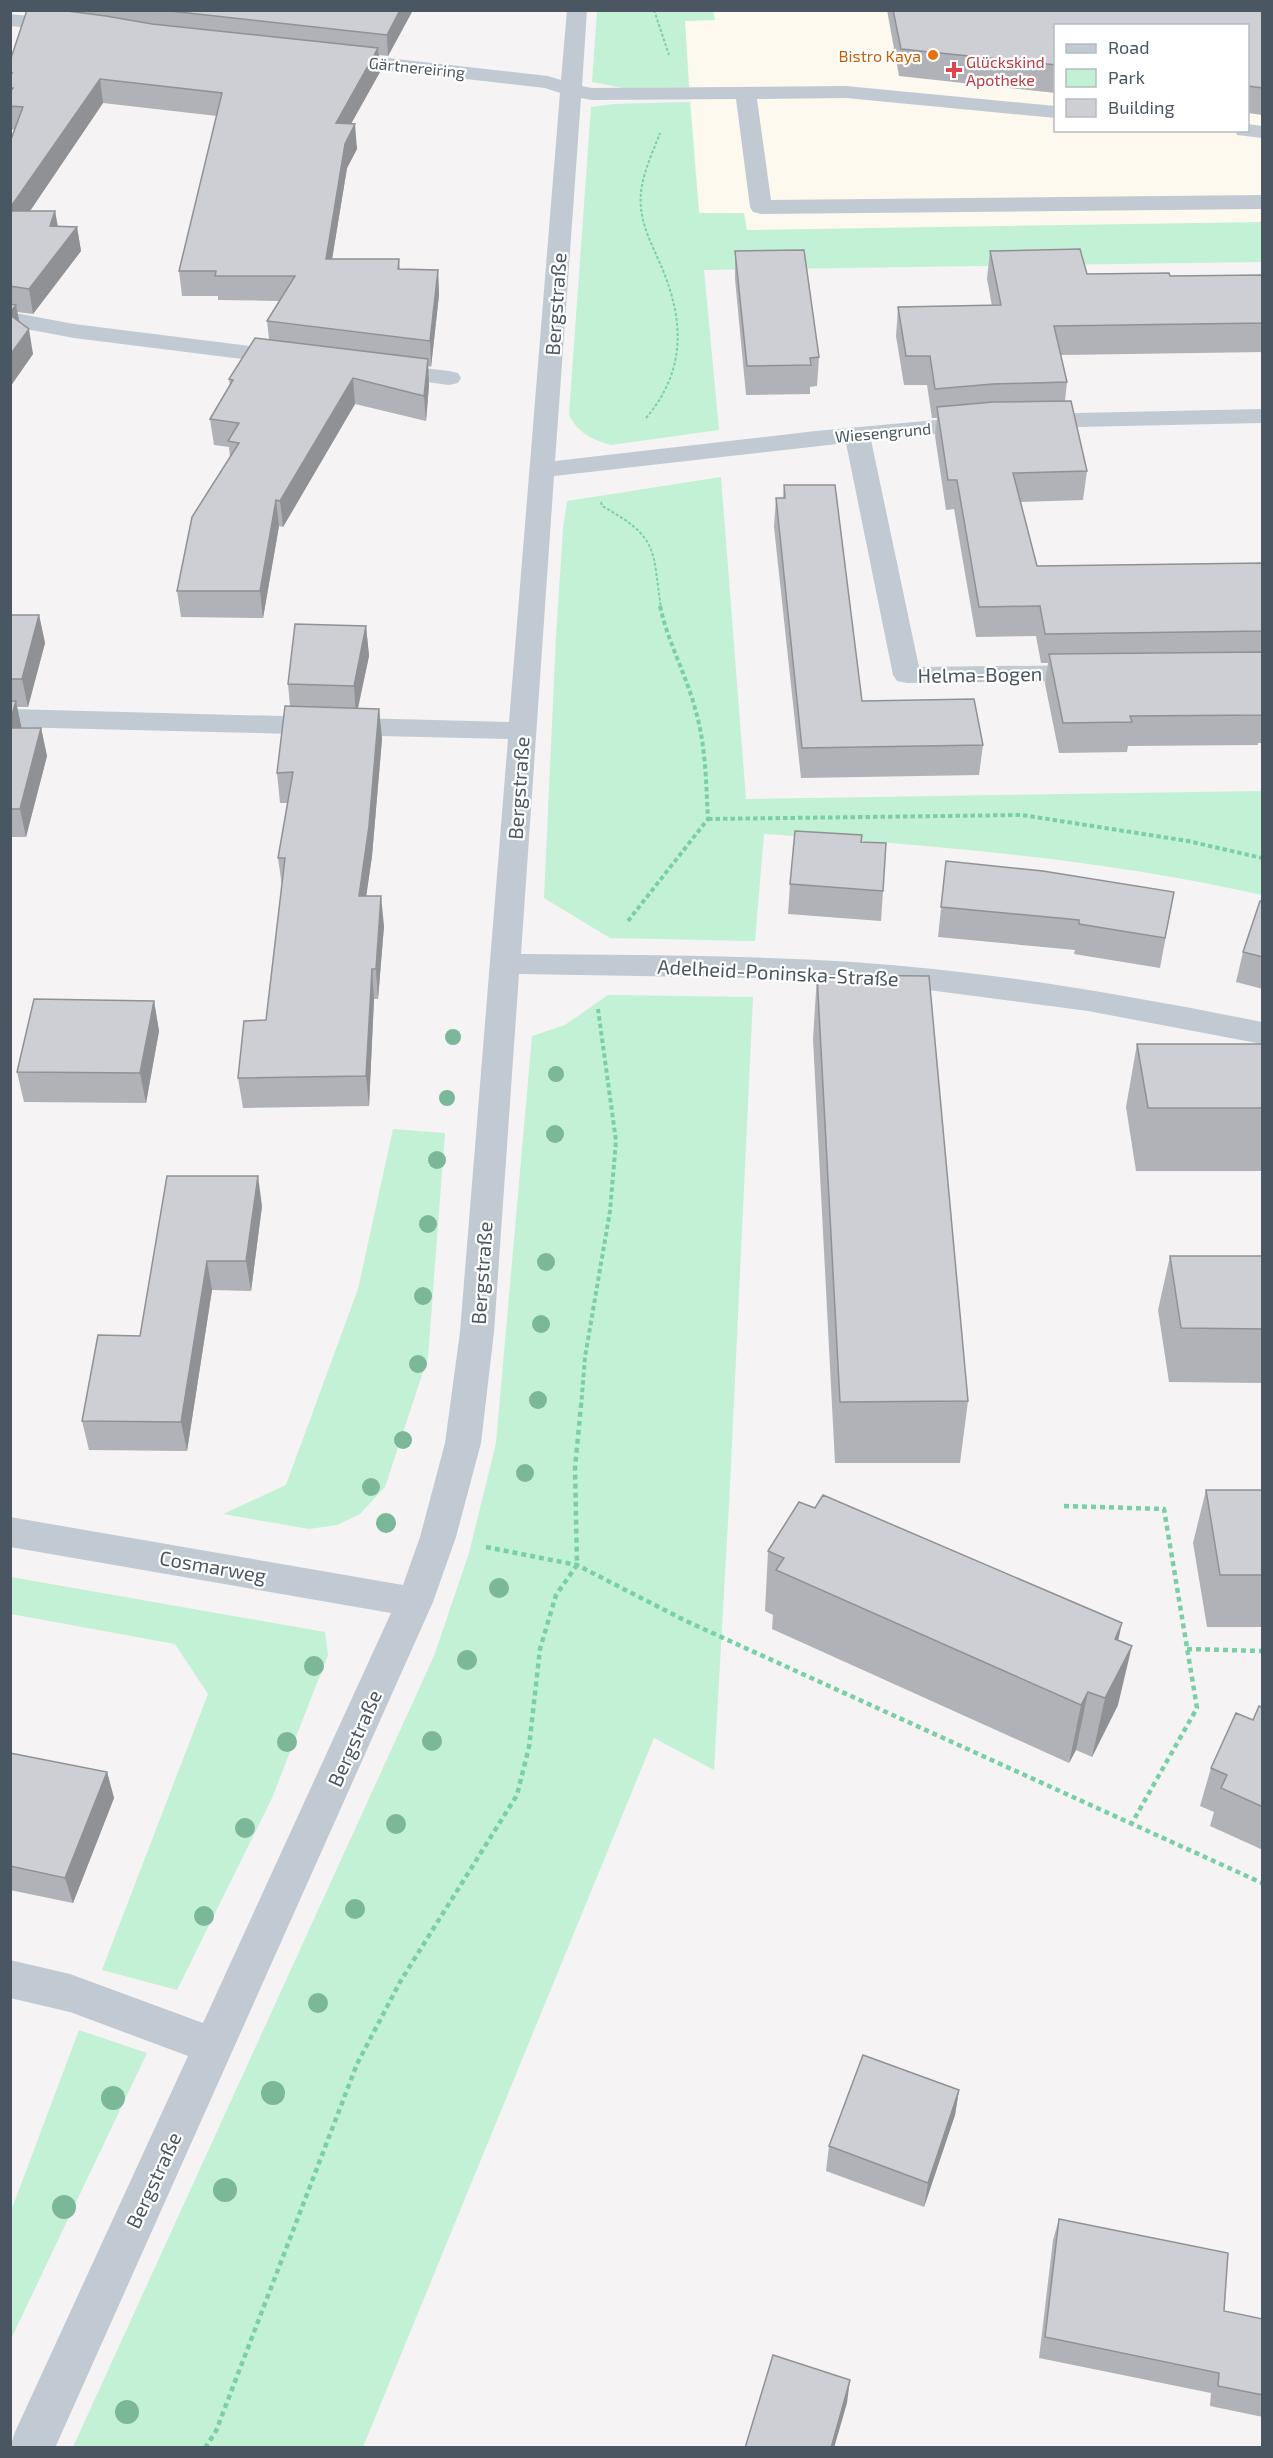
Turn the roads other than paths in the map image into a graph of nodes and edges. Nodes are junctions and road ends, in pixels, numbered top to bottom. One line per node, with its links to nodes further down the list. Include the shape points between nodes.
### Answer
1 (577, 10): 5 (street, Bergstraße)
2 (10, 20): 3 (street)
3 (88, 28)
4 (309, 56): 5 (street, Gärtnereiring, via 548,82)
5 (571, 90): 6 (street, Gärtnereiring, via 592,94); 15 (street, Bergstraße)
6 (746, 93): 7 (street, Gärtnereiring, via 846,92); 8 (street, via 761,207)
7 (1054, 112)
8 (1263, 202)
9 (10, 319): 10 (street, via 74,331)
10 (313, 361)
11 (358, 366): 12 (street)
12 (449, 378)
13 (1263, 416): 14 (street, Wiesengrund, via 1007,422)
14 (857, 434): 15 (street, Wiesengrund); 16 (street, Helma-Bogen, via 907,675)
15 (542, 470): 18 (street, Bergstraße)
16 (1120, 673)
17 (10, 718): 18 (street)
18 (522, 731): 19 (street, Bergstraße)
19 (504, 964): 20 (street, Adelheid-Poninska-Straße, via 796,969 912,979 1152,1010); 22 (street, Bergstraße, via 477,1332 463,1443 438,1537)
20 (1263, 1033)
21 (10, 1532): 22 (street, Cosmarweg)
22 (415, 1602): 24 (street, Bergstraße)
23 (10, 1979): 24 (street, via 70,1993)
24 (214, 2047): 25 (street, Bergstraße)
25 (31, 2448)

